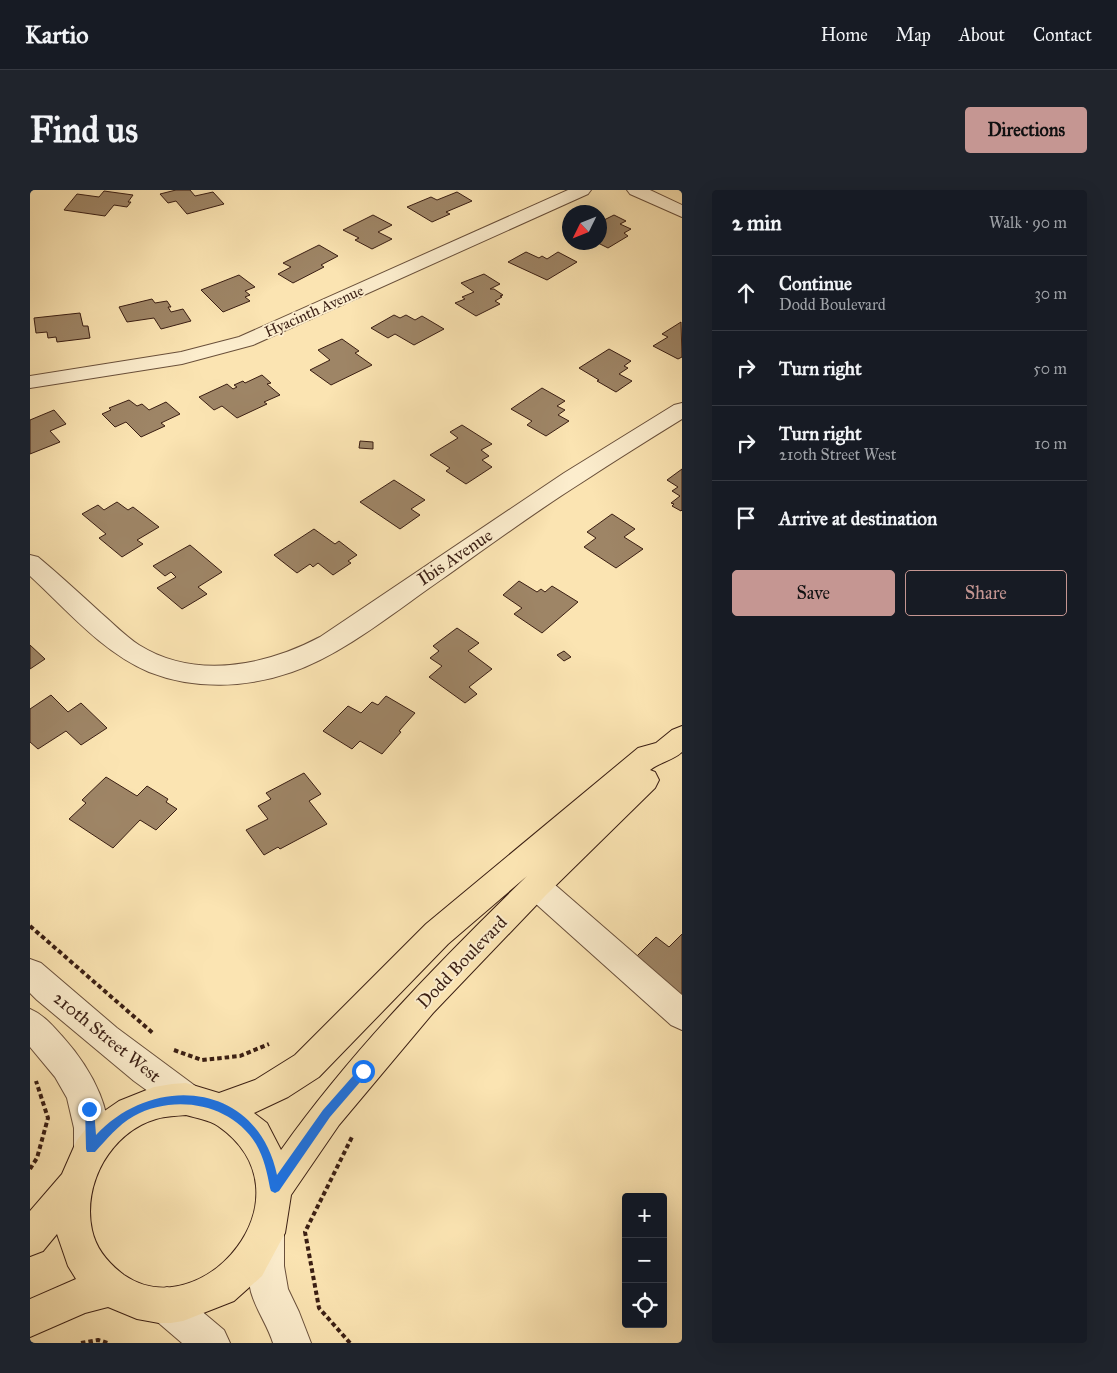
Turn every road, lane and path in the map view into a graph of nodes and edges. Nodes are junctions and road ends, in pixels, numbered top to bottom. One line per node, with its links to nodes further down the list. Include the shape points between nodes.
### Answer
1 (582, 190): 4 (street, Hyacinth Avenue, via 246,341 182,358)
2 (636, 190): 3 (street)
3 (682, 212)
4 (30, 382)
5 (682, 410): 6 (street, Ibis Avenue, via 572,478 329,644 306,658 279,668 218,676 187,673 136,655)
6 (30, 563)
7 (674, 744): 8 (main road, Dodd Boulevard, via 661,764); 18 (main road, Dodd Boulevard, via 648,756 437,934 290,1080)
8 (536, 886): 11 (street); 23 (main road, Dodd Boulevard, via 422,1003 363,1071 327,1113)
9 (30, 926): 13 (path)
10 (30, 973): 17 (street, 210th Street West, via 73,1013)
11 (682, 1016)
12 (30, 1024): 20 (street, via 75,1077 84,1093 91,1122)
13 (157, 1036)
14 (269, 1044): 15 (path, via 240,1056 202,1060)
15 (170, 1048)
16 (38, 1082): 21 (path, via 48,1118 37,1158)
17 (186, 1099): 18 (main road); 20 (main road, via 157,1102 130,1113 114,1124)
18 (222, 1108): 23 (main road, via 242,1121 258,1139 270,1162)
19 (355, 1130): 33 (path, via 305,1232 320,1308)
20 (91, 1149): 22 (main road)
21 (30, 1169)
22 (74, 1186): 25 (main road); 26 (main road, via 72,1214 76,1240 90,1270)
23 (275, 1188): 24 (main road, via 274,1208)
24 (266, 1235): 27 (main road, via 253,1259 227,1285 202,1299); 32 (street, via 270,1293)
25 (30, 1238)
26 (110, 1288): 27 (main road, via 140,1303); 28 (main road, via 83,1295)
27 (167, 1306): 31 (street)
28 (30, 1318)
29 (81, 1343): 30 (path, via 98,1340)
30 (108, 1343)
31 (211, 1343)
32 (292, 1343)
33 (350, 1343)

